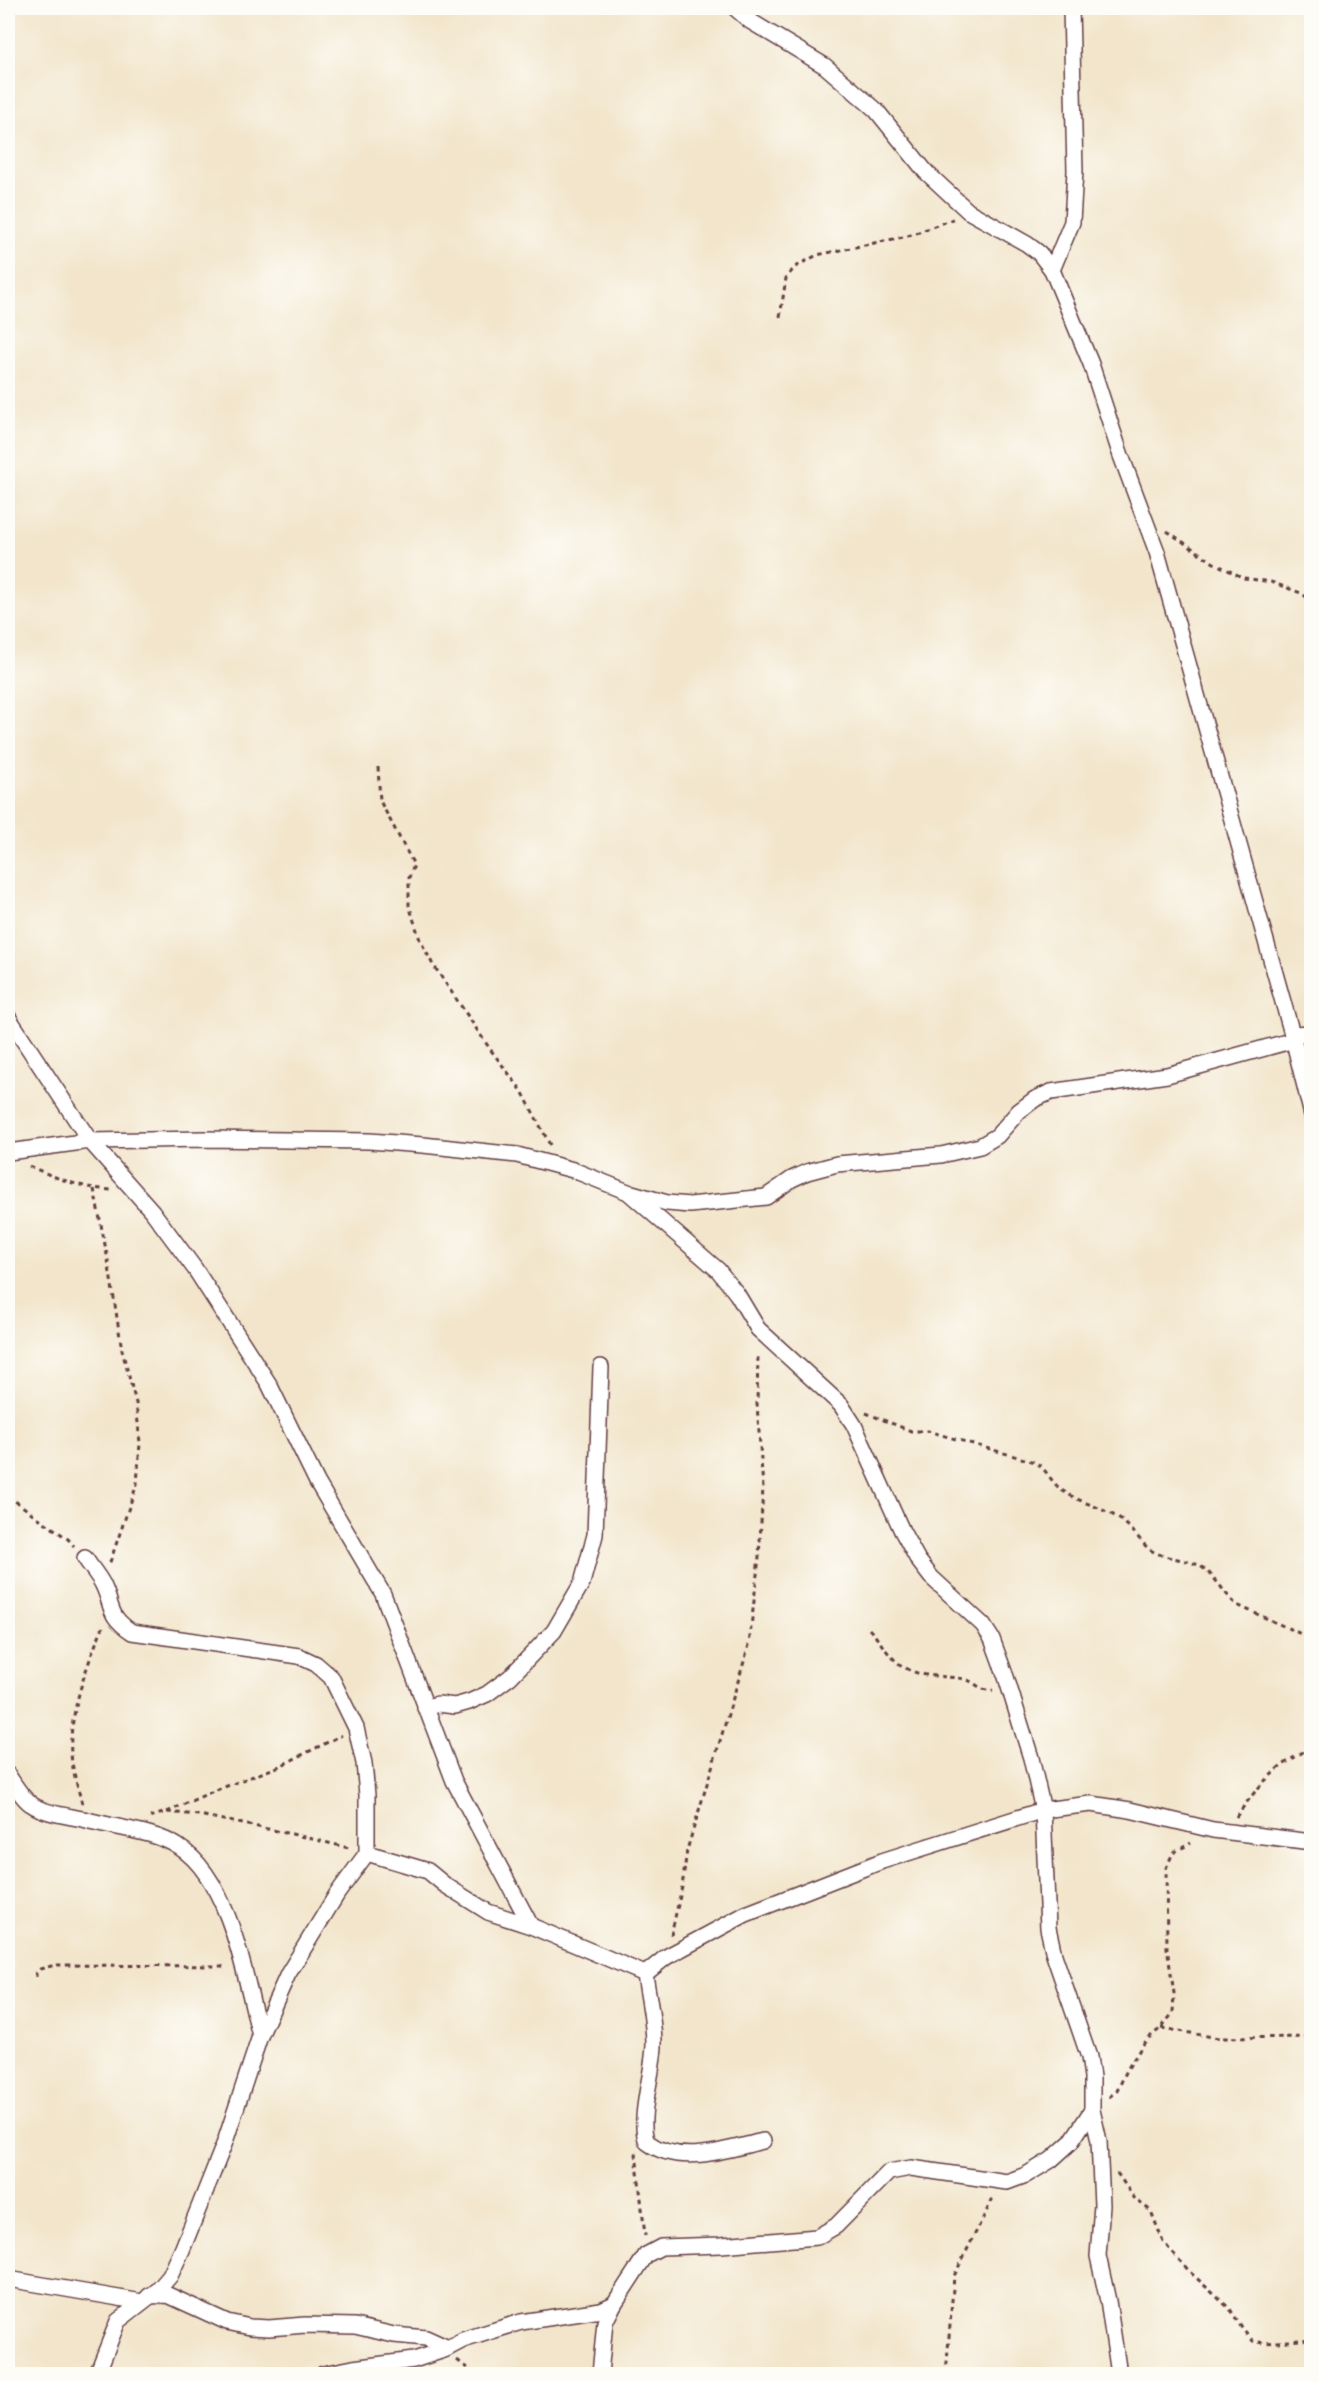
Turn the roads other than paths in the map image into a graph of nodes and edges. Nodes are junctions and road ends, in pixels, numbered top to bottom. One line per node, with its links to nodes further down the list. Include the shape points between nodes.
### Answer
1 (735, 8): 3 (street, via 825,66 876,110 926,172 968,211 1026,244)
2 (1071, 8): 3 (street, via 1075,171 1072,222)
3 (1052, 270): 6 (street, via 1091,364 1157,552)
4 (8, 1017): 8 (street)
5 (1311, 1033): 6 (street)
6 (1293, 1037): 7 (street); 10 (street, via 1167,1075 1051,1092 1019,1111 997,1136 980,1146 941,1155 837,1164 807,1172 766,1197 690,1205)
7 (1311, 1115)
8 (90, 1141): 9 (street); 10 (street, via 204,1139 423,1144 517,1155 573,1170); 13 (street, via 190,1261 269,1384 317,1482 383,1594)
9 (8, 1152)
10 (628, 1192): 15 (street, via 718,1270 758,1329 841,1405 918,1560 993,1639 1031,1758)
11 (601, 1367): 13 (street, via 595,1535 582,1583 554,1631 510,1677 469,1702)
12 (85, 1558): 17 (street, via 103,1584 111,1610 120,1624 132,1632 299,1656 331,1677 356,1728 364,1763)
13 (425, 1708): 18 (street, via 454,1781)
14 (8, 1775): 20 (street, via 30,1804 161,1838 180,1847 199,1864 225,1909)
15 (1043, 1810): 16 (street, via 1091,1804 1217,1830); 19 (street, via 882,1861 746,1914 666,1957); 21 (street, via 1048,1928 1089,2057)
16 (1311, 1842)
17 (367, 1853): 18 (street, via 428,1871 488,1912); 20 (street, via 288,1974)
18 (531, 1926): 19 (street)
19 (645, 1974): 22 (street, via 654,2043 643,2124 647,2142 667,2152 710,2154)
20 (260, 2036): 24 (street, via 225,2142 182,2250 170,2276)
21 (1092, 2108): 25 (street, via 1071,2142 1026,2175 1007,2182 911,2168 898,2170 884,2175 836,2226 817,2237 661,2247 646,2255); 30 (street, via 1099,2141 1102,2205 1098,2256)
22 (763, 2141)
23 (8, 2279): 24 (street)
24 (145, 2299): 26 (street, via 168,2295 227,2322 250,2327 355,2326 426,2338); 27 (street, via 117,2321)
25 (614, 2304): 26 (street, via 601,2310 520,2322); 29 (street, via 605,2322)
26 (448, 2348): 28 (street, via 414,2360)
27 (97, 2374)
28 (323, 2374)
29 (600, 2374)
30 (1119, 2374)

